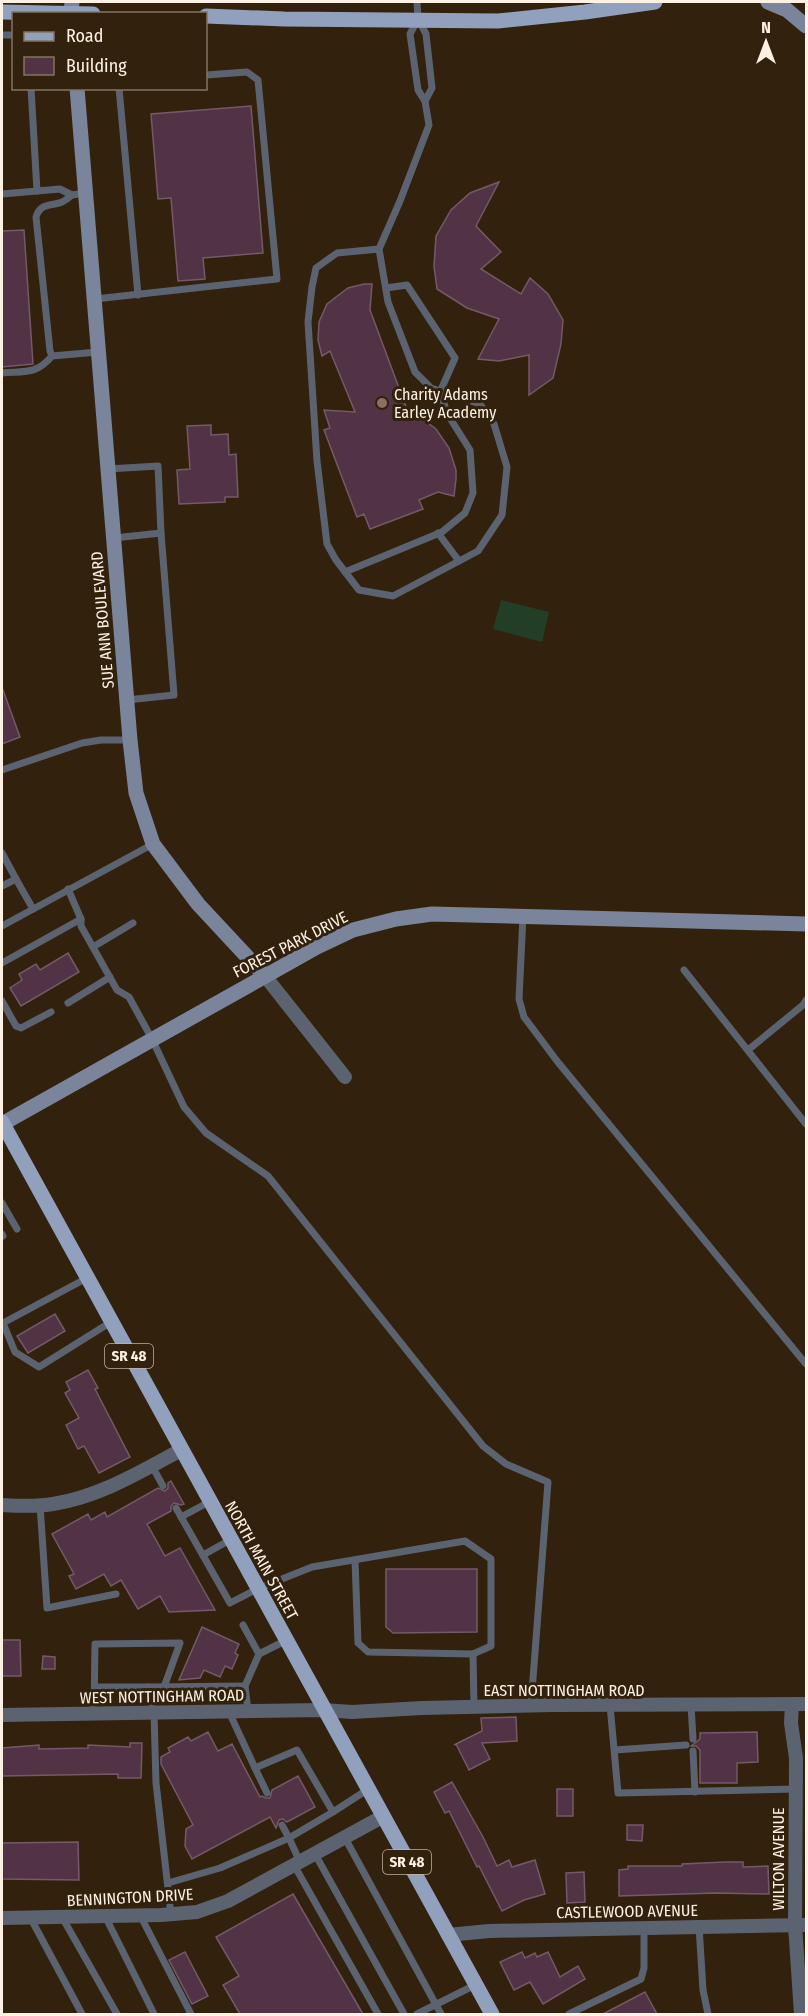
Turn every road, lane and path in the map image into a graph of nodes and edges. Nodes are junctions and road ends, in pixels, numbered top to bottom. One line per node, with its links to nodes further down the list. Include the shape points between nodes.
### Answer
1 (417, 2): 5 (lane)
2 (654, 2): 5 (main road, via 498,21)
3 (768, 2): 6 (street, via 787,10)
4 (207, 16): 5 (main road)
5 (418, 19): 11 (lane, via 410,34 418,90); 11 (lane, via 426,34 432,88)
6 (807, 26)
7 (207, 75): 17 (lane, via 247,72 258,80 277,279)
8 (31, 90): 12 (lane)
9 (77, 90): 14 (street, SUE ANN BOULEVARD)
10 (119, 90): 17 (lane)
11 (424, 101): 15 (lane, via 429,125)
12 (37, 191): 13 (lane); 14 (lane, via 60,189)
13 (2, 194)
14 (79, 194): 18 (street, SUE ANN BOULEVARD); 20 (lane, via 46,204 36,217)
15 (379, 249): 16 (lane); 28 (lane, via 337,253 316,268 308,322 327,544)
16 (386, 288): 22 (lane, via 415,372); 22 (lane, via 407,285 455,358)
17 (138, 295): 18 (lane)
18 (94, 300): 19 (street, SUE ANN BOULEVARD)
19 (99, 352): 20 (lane); 23 (street, SUE ANN BOULEVARD)
20 (52, 356): 21 (lane, via 36,371)
21 (2, 373)
22 (440, 392): 25 (lane, via 448,415 470,450 473,493 465,513); 27 (lane, via 480,404 494,424 507,467 502,515 478,551)
23 (108, 469): 24 (lane, via 158,466); 26 (street, SUE ANN BOULEVARD)
24 (161, 533): 26 (lane); 29 (lane, via 174,695)
25 (438, 533): 27 (lane); 28 (lane)
26 (114, 538): 29 (street, SUE ANN BOULEVARD)
27 (459, 561): 28 (lane, via 393,596 359,590)
28 (345, 572)
29 (127, 700): 30 (street, SUE ANN BOULEVARD)
30 (130, 740): 31 (lane, via 82,743); 32 (street, SUE ANN BOULEVARD, via 136,793)
31 (2, 770)
32 (153, 844): 36 (lane); 46 (street, SUE ANN BOULEVARD, via 198,904)
33 (2, 853): 34 (lane)
34 (16, 879): 35 (lane); 37 (lane)
35 (2, 886)
36 (68, 889): 37 (lane); 39 (lane)
37 (33, 909): 42 (lane)
38 (523, 916): 41 (street, FOREST PARK DRIVE); 46 (street, FOREST PARK DRIVE, via 432,914 396,919 353,930); 61 (lane, via 519,999 524,1017)
39 (81, 919): 43 (lane); 44 (lane)
40 (133, 923): 43 (lane)
41 (807, 924)
42 (2, 926)
43 (93, 947): 47 (lane)
44 (2, 963)
45 (684, 970): 53 (lane)
46 (265, 976): 52 (street, FOREST PARK DRIVE); 54 (street, SUE ANN BOULEVARD)
47 (110, 977): 50 (lane); 52 (lane, via 117,990 129,997)
48 (807, 1000): 53 (lane)
49 (2, 1001): 51 (lane, via 21,1028)
50 (68, 1002)
51 (51, 1012)
52 (152, 1040): 55 (street, FOREST PARK DRIVE); 85 (lane, via 184,1107 206,1133 268,1176 483,1446 506,1464 548,1482)
53 (748, 1050): 56 (lane)
54 (345, 1077)
55 (2, 1123): 59 (main road, NORTH MAIN STREET / SR 48)
56 (807, 1124)
57 (2, 1203): 58 (lane)
58 (17, 1229)
59 (87, 1278): 60 (main road, NORTH MAIN STREET / SR 48); 60 (lane, via 3,1323 15,1352 39,1367)
60 (111, 1322): 62 (main road, NORTH MAIN STREET / SR 48)
61 (807, 1364)
62 (181, 1450): 63 (street); 65 (main road, NORTH MAIN STREET / SR 48)
63 (152, 1466): 64 (lane); 66 (street, via 90,1495)
64 (163, 1486)
65 (209, 1502): 69 (lane); 70 (main road, NORTH MAIN STREET / SR 48)
66 (40, 1505): 67 (street); 74 (lane, via 47,1608)
67 (2, 1506)
68 (176, 1508): 69 (lane)
69 (181, 1517): 71 (lane)
70 (230, 1540): 71 (lane); 73 (main road, NORTH MAIN STREET / SR 48)
71 (202, 1555): 73 (lane, via 230,1603)
72 (356, 1560): 73 (lane, via 312,1567); 78 (lane, via 358,1643 368,1652); 78 (lane, via 465,1541 491,1559 491,1646)
73 (257, 1589): 76 (main road, NORTH MAIN STREET / SR 48)
74 (116, 1594)
75 (243, 1625): 77 (lane)
76 (285, 1641): 77 (lane); 89 (main road, NORTH MAIN STREET / SR 48)
77 (259, 1654): 79 (lane)
78 (473, 1654): 88 (lane)
79 (245, 1686): 82 (lane); 90 (lane)
80 (94, 1687): 81 (lane); 82 (lane, via 95,1644 180,1643); 92 (lane)
81 (147, 1687): 82 (lane); 93 (lane)
82 (164, 1687)
83 (792, 1704): 84 (street, EAST NOTTINGHAM ROAD); 87 (street, EAST NOTTINGHAM ROAD); 99 (street, WILTON AVENUE)
84 (807, 1704)
85 (531, 1705): 86 (street, EAST NOTTINGHAM ROAD); 88 (street, EAST NOTTINGHAM ROAD)
86 (610, 1705): 87 (street, EAST NOTTINGHAM ROAD); 95 (lane)
87 (691, 1705): 95 (lane, via 690,1742)
88 (474, 1707): 89 (street, EAST NOTTINGHAM ROAD)
89 (323, 1710): 90 (street, WEST NOTTINGHAM ROAD); 98 (main road, NORTH MAIN STREET / SR 48)
90 (248, 1711): 91 (street, WEST NOTTINGHAM ROAD)
91 (229, 1712): 93 (street, WEST NOTTINGHAM ROAD); 97 (lane)
92 (94, 1713): 93 (street, WEST NOTTINGHAM ROAD); 94 (street, WEST NOTTINGHAM ROAD)
93 (154, 1713): 109 (lane, via 156,1783)
94 (2, 1715)
95 (615, 1750): 100 (lane, via 618,1793)
96 (693, 1750): 100 (lane)
97 (255, 1768): 101 (lane); 102 (lane, via 297,1750)
98 (367, 1790): 102 (lane); 103 (main road, NORTH MAIN STREET / SR 48)
99 (795, 1790): 100 (lane); 116 (street, WILTON AVENUE)
100 (695, 1792)
101 (267, 1793)
102 (333, 1812): 105 (lane)
103 (382, 1818): 106 (street, BENNINGTON DRIVE); 119 (main road, NORTH MAIN STREET / SR 48)
104 (282, 1825): 105 (lane)
105 (289, 1838): 108 (lane); 109 (lane, via 220,1868)
106 (345, 1838): 107 (street, BENNINGTON DRIVE); 121 (lane)
107 (315, 1854): 108 (street, BENNINGTON DRIVE); 127 (lane)
108 (297, 1863): 110 (street, BENNINGTON DRIVE, via 228,1901 197,1912); 126 (lane)
109 (168, 1883): 110 (lane)
110 (171, 1915): 112 (street, BENNINGTON DRIVE)
111 (105, 1916): 112 (street, BENNINGTON DRIVE); 114 (street, BENNINGTON DRIVE); 124 (lane)
112 (140, 1916): 125 (lane)
113 (30, 1917): 114 (street, BENNINGTON DRIVE); 115 (street, BENNINGTON DRIVE); 122 (lane)
114 (62, 1917): 123 (lane)
115 (2, 1918)
116 (801, 1925): 117 (street, CASTLEWOOD AVENUE); 133 (street, WILTON AVENUE)
117 (699, 1926): 118 (street, CASTLEWOOD AVENUE); 132 (lane)
118 (644, 1927): 119 (street, CASTLEWOOD AVENUE); 131 (lane, via 644,1968 640,1979)
119 (448, 1935): 120 (main road, NORTH MAIN STREET / SR 48)
120 (475, 1985): 121 (lane); 130 (main road, NORTH MAIN STREET / SR 48)
121 (436, 2005): 128 (lane); 129 (lane)
122 (82, 2014)
123 (117, 2014)
124 (154, 2014)
125 (191, 2014)
126 (378, 2014)
127 (404, 2014)
128 (417, 2014)
129 (441, 2014)
130 (492, 2014)
131 (568, 2014)
132 (708, 2014)
133 (801, 2014)

